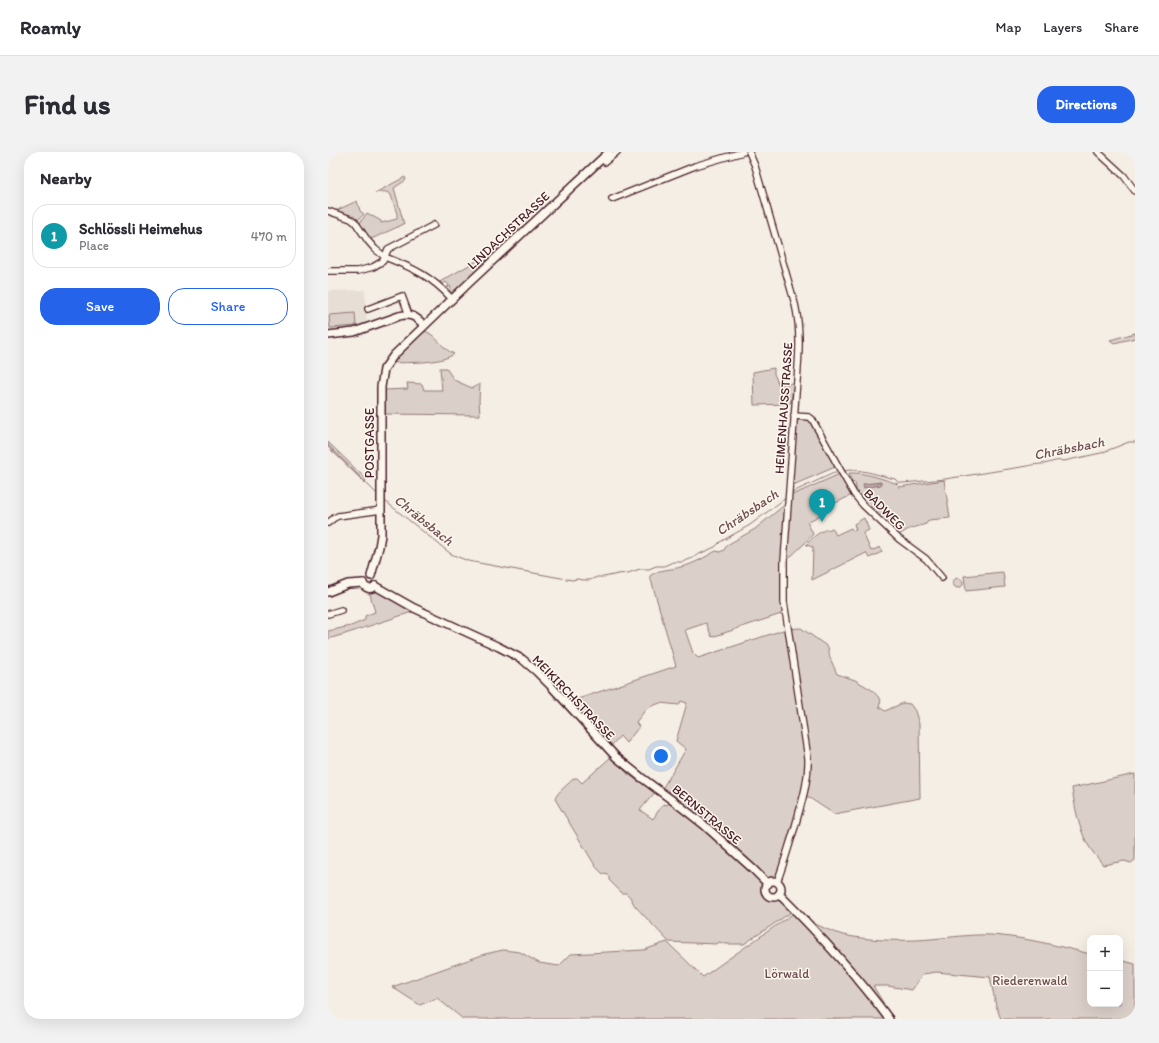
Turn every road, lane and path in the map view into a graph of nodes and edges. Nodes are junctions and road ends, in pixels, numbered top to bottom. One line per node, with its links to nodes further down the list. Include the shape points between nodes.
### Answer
1 (609, 152): 13 (main road, LINDACHSTRASSE)
2 (617, 152): 6 (street)
3 (744, 152): 8 (street, via 695,166)
4 (749, 152): 18 (street, HEIMENHAUSSTRASSE, via 795,304 799,344)
5 (1098, 152): 7 (street)
6 (605, 162)
7 (1135, 190)
8 (612, 199)
9 (328, 211): 11 (street, via 355,222 368,241)
10 (434, 225): 11 (street, via 388,249)
11 (385, 257): 12 (street, via 381,263 368,270); 13 (street, via 421,272)
12 (328, 272)
13 (452, 299): 16 (main road, LINDACHSTRASSE)
14 (368, 309): 15 (street, via 402,296)
15 (410, 315): 16 (main road); 17 (main road, via 399,316 354,332)
16 (424, 325): 19 (main road, POSTGASSE, via 389,360 382,376)
17 (328, 335)
18 (794, 416): 22 (street, BADWEG, via 812,419 854,494 867,510 926,559); 29 (street, HEIMENHAUSSTRASSE, via 784,564 784,602 808,758 808,773 807,784)
19 (382, 510): 20 (street, via 338,516); 21 (main road, POSTGASSE, via 381,536)
20 (328, 524)
21 (371, 576): 23 (main road, via 365,577); 24 (main road, via 376,579)
22 (942, 578)
23 (363, 582): 24 (main road, via 367,588); 25 (main road)
24 (375, 586): 28 (main road, MEIKIRCHSTRASSE, via 414,608 499,647 529,665)
25 (328, 592)
26 (341, 610): 27 (street)
27 (328, 614)
28 (627, 767): 30 (main road, BERNSTRASSE, via 703,824)
29 (777, 882): 30 (main road); 31 (main road, via 781,888)
30 (768, 884): 31 (main road, via 768,895 772,897)
31 (779, 894): 32 (main road, via 858,979)
32 (889, 1019)

